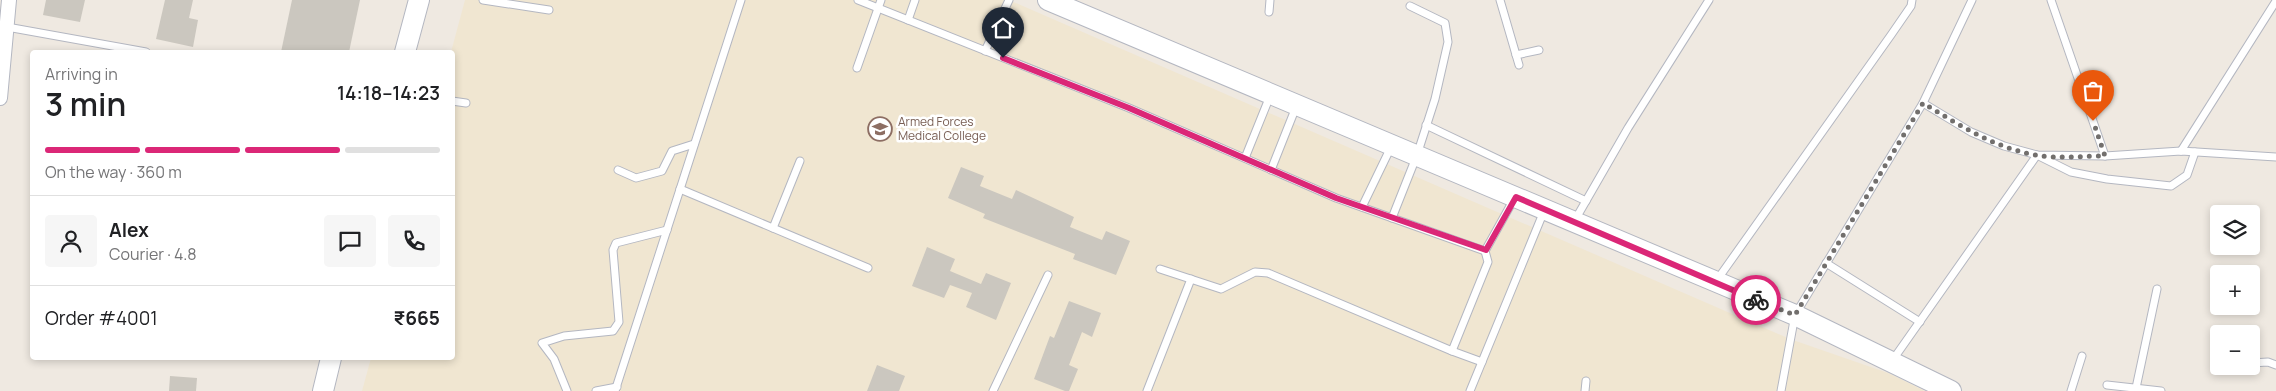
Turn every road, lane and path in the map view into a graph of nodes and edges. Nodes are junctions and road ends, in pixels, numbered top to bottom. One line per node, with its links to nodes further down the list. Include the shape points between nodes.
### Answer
1 (9, 0): 22 (street)
2 (419, 0): 24 (street)
3 (483, 0): 19 (lane)
4 (741, 0): 37 (lane)
5 (858, 0): 18 (lane)
6 (881, 0): 18 (lane)
7 (915, 0): 21 (lane)
8 (1009, 0): 26 (lane)
9 (1048, 0): 30 (street)
10 (1270, 0): 20 (lane)
11 (1500, 0): 27 (lane)
12 (1709, 0): 51 (lane)
13 (1912, 0): 64 (lane, via 1891,35)
14 (1972, 0): 34 (lane)
15 (2051, 0): 43 (lane)
16 (2276, 1): 39 (lane)
17 (1410, 6): 36 (lane, via 1445,23 1448,42)
18 (878, 8): 21 (lane); 29 (lane)
19 (549, 10)
20 (1269, 12)
21 (908, 20): 26 (lane)
22 (7, 27): 23 (lane); 31 (street)
23 (135, 50)
24 (406, 50)
25 (1539, 50): 27 (lane)
26 (985, 51): 45 (lane)
27 (1516, 55): 28 (lane)
28 (1519, 65)
29 (857, 68)
30 (1271, 94): 35 (street); 45 (lane)
31 (0, 98)
32 (455, 101): 33 (lane)
33 (466, 103)
34 (1923, 103): 42 (lane, via 1970,132); 59 (lane)
35 (1297, 105): 38 (street); 48 (lane)
36 (1426, 126): 41 (lane); 51 (lane)
37 (694, 144): 47 (lane, via 672,151 662,171 636,178); 49 (lane)
38 (1392, 145): 41 (street); 52 (lane)
39 (2180, 151): 40 (lane); 43 (lane)
40 (2195, 152): 42 (lane, via 2187,175 2171,186 2071,172); 44 (lane)
41 (1417, 155): 50 (street); 54 (lane)
42 (2037, 155): 43 (lane); 67 (lane)
43 (2105, 156)
44 (2276, 157)
45 (1245, 158): 48 (lane)
46 (800, 162): 56 (lane)
47 (618, 170)
48 (1271, 170): 52 (lane)
49 (680, 189): 56 (lane); 57 (lane)
50 (1516, 197): 53 (street); 58 (lane)
51 (1586, 201): 55 (lane)
52 (1362, 207): 54 (lane)
53 (1545, 209): 55 (street); 71 (lane)
54 (1392, 218): 58 (lane)
55 (1574, 222): 64 (street)
56 (773, 228): 60 (lane)
57 (667, 230): 78 (lane); 80 (lane, via 616,243 613,250 619,322 612,331 564,336 542,343 554,359)
58 (1486, 250): 68 (lane, via 1488,262)
59 (1826, 263): 66 (lane); 67 (lane)
60 (868, 268)
61 (1160, 269): 63 (lane)
62 (1048, 275): 82 (lane)
63 (1191, 279): 68 (lane, via 1221,289 1254,272 1268,274); 83 (lane)
64 (1715, 283): 66 (street)
65 (2157, 289): 77 (lane)
66 (1795, 315): 72 (street); 86 (lane)
67 (1920, 322): 72 (lane)
68 (1452, 351): 71 (lane)
69 (2082, 356): 88 (lane)
70 (331, 360): 79 (street)
71 (1482, 362): 84 (lane)
72 (1891, 362): 87 (street)
73 (2260, 362): 74 (lane)
74 (2276, 365)
75 (1586, 381): 85 (lane)
76 (2107, 384): 77 (lane)
77 (2136, 388): 89 (lane)
78 (616, 389): 81 (lane)
79 (323, 391)
80 (567, 391)
81 (596, 391)
82 (993, 391)
83 (1147, 391)
84 (1470, 391)
85 (1586, 391)
86 (1781, 391)
87 (1951, 391)
88 (2071, 391)
89 (2161, 391)

